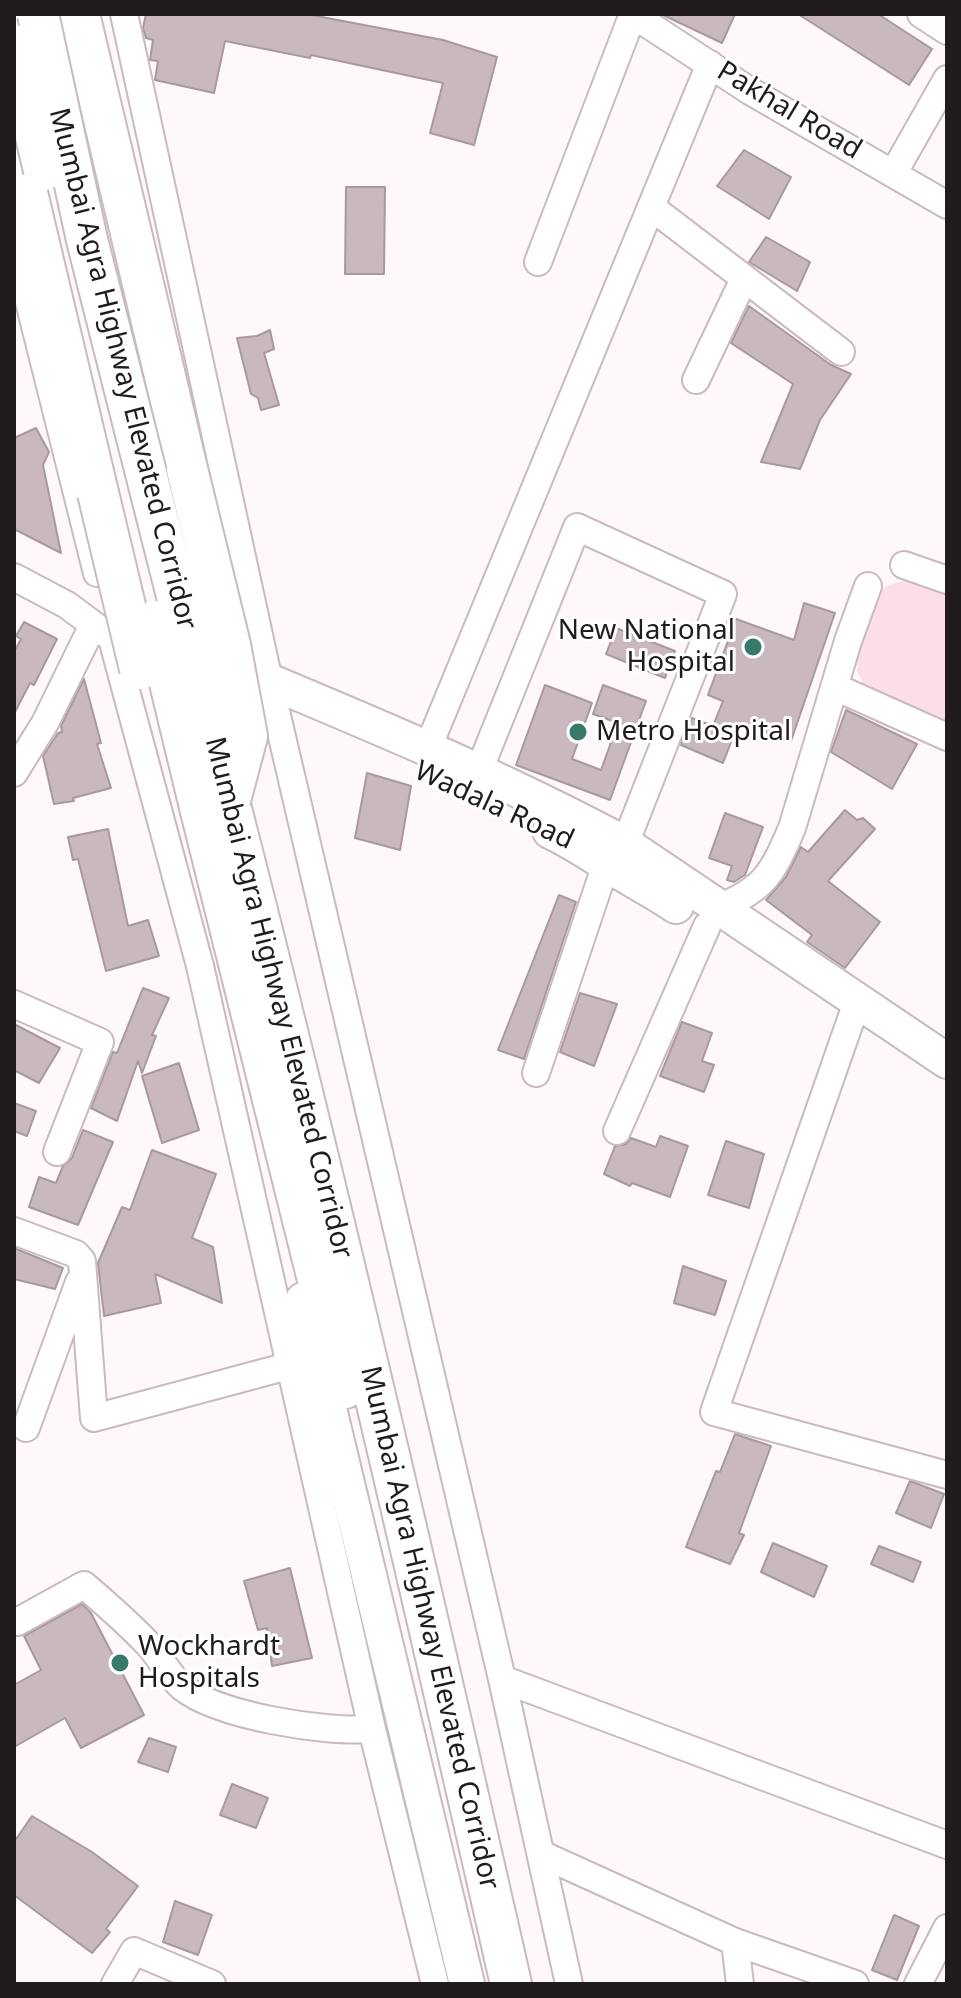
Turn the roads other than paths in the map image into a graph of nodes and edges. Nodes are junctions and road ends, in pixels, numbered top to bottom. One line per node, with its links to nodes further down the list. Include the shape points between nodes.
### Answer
1 (38, 14): 33 (highway, Mumbai Agra Highway Elevated Corridor, bridge)
2 (62, 14): 26 (main road)
3 (79, 14): 33 (highway, bridge, via 230,645 247,736)
4 (124, 14): 28 (street)
5 (632, 14): 9 (street, Pakhal Road); 17 (street)
6 (921, 14): 7 (street)
7 (947, 31)
8 (14, 45): 33 (highway, Mumbai Agra Highway Elevated Corridor, bridge)
9 (710, 64): 13 (street, Pakhal Road); 15 (street)
10 (947, 79): 13 (street)
11 (14, 88): 25 (main road)
12 (14, 138): 33 (highway, bridge, via 149,706 165,745)
13 (893, 174): 14 (street, Pakhal Road)
14 (947, 205)
15 (651, 207): 18 (street); 30 (street)
16 (14, 242): 25 (street)
17 (538, 262)
18 (744, 279): 19 (street); 20 (street)
19 (841, 352)
20 (696, 380)
21 (904, 565): 23 (street)
22 (14, 577): 25 (street)
23 (947, 580)
24 (868, 586): 27 (street)
25 (121, 633): 26 (main road); 31 (street, via 45,723); 45 (street); 58 (main road)
26 (218, 673): 28 (main road); 61 (main road)
27 (835, 687): 29 (street); 35 (street, via 779,858 764,881)
28 (273, 696): 30 (main road, Wadala Road); 34 (main road, Wadala Road, via 379,752 579,844); 49 (street)
29 (947, 737)
30 (427, 750): 32 (main road, Wadala Road)
31 (14, 773)
32 (478, 773): 34 (main road, Wadala Road, via 581,820); 34 (street, via 577,527 723,594)
33 (215, 806): 59 (highway, Mumbai Agra Highway Elevated Corridor); 60 (highway, Mumbai Agra Highway Elevated Corridor, via 302,1086)
34 (616, 854): 35 (main road, Wadala Road); 39 (street)
35 (713, 917): 37 (main road, Wadala Road); 41 (street)
36 (14, 1004): 42 (street, via 100,1042)
37 (854, 1012): 38 (main road, Wadala Road); 40 (main road, Wadala Road); 47 (street, via 714,1412)
38 (947, 1061)
39 (536, 1073)
40 (947, 1084)
41 (617, 1131)
42 (57, 1152)
43 (14, 1231): 44 (street, via 76,1254)
44 (83, 1271): 45 (street, via 94,1418); 46 (street)
45 (292, 1365): 50 (street)
46 (26, 1428)
47 (947, 1475)
48 (17, 1622): 50 (street, via 84,1585 149,1645 180,1686 200,1698 309,1728)
49 (502, 1679): 51 (street); 52 (street)
50 (372, 1729): 57 (street)
51 (947, 1845)
52 (541, 1854): 54 (street); 62 (street)
53 (947, 1928): 65 (street)
54 (735, 1942): 63 (street); 64 (street)
55 (115, 1984): 56 (street, via 134,1951)
56 (212, 1984)
57 (435, 1984)
58 (467, 1984)
59 (484, 1984)
60 (511, 1984)
61 (531, 1984)
62 (569, 1984)
63 (740, 1984)
64 (855, 1984)
65 (918, 1984)

